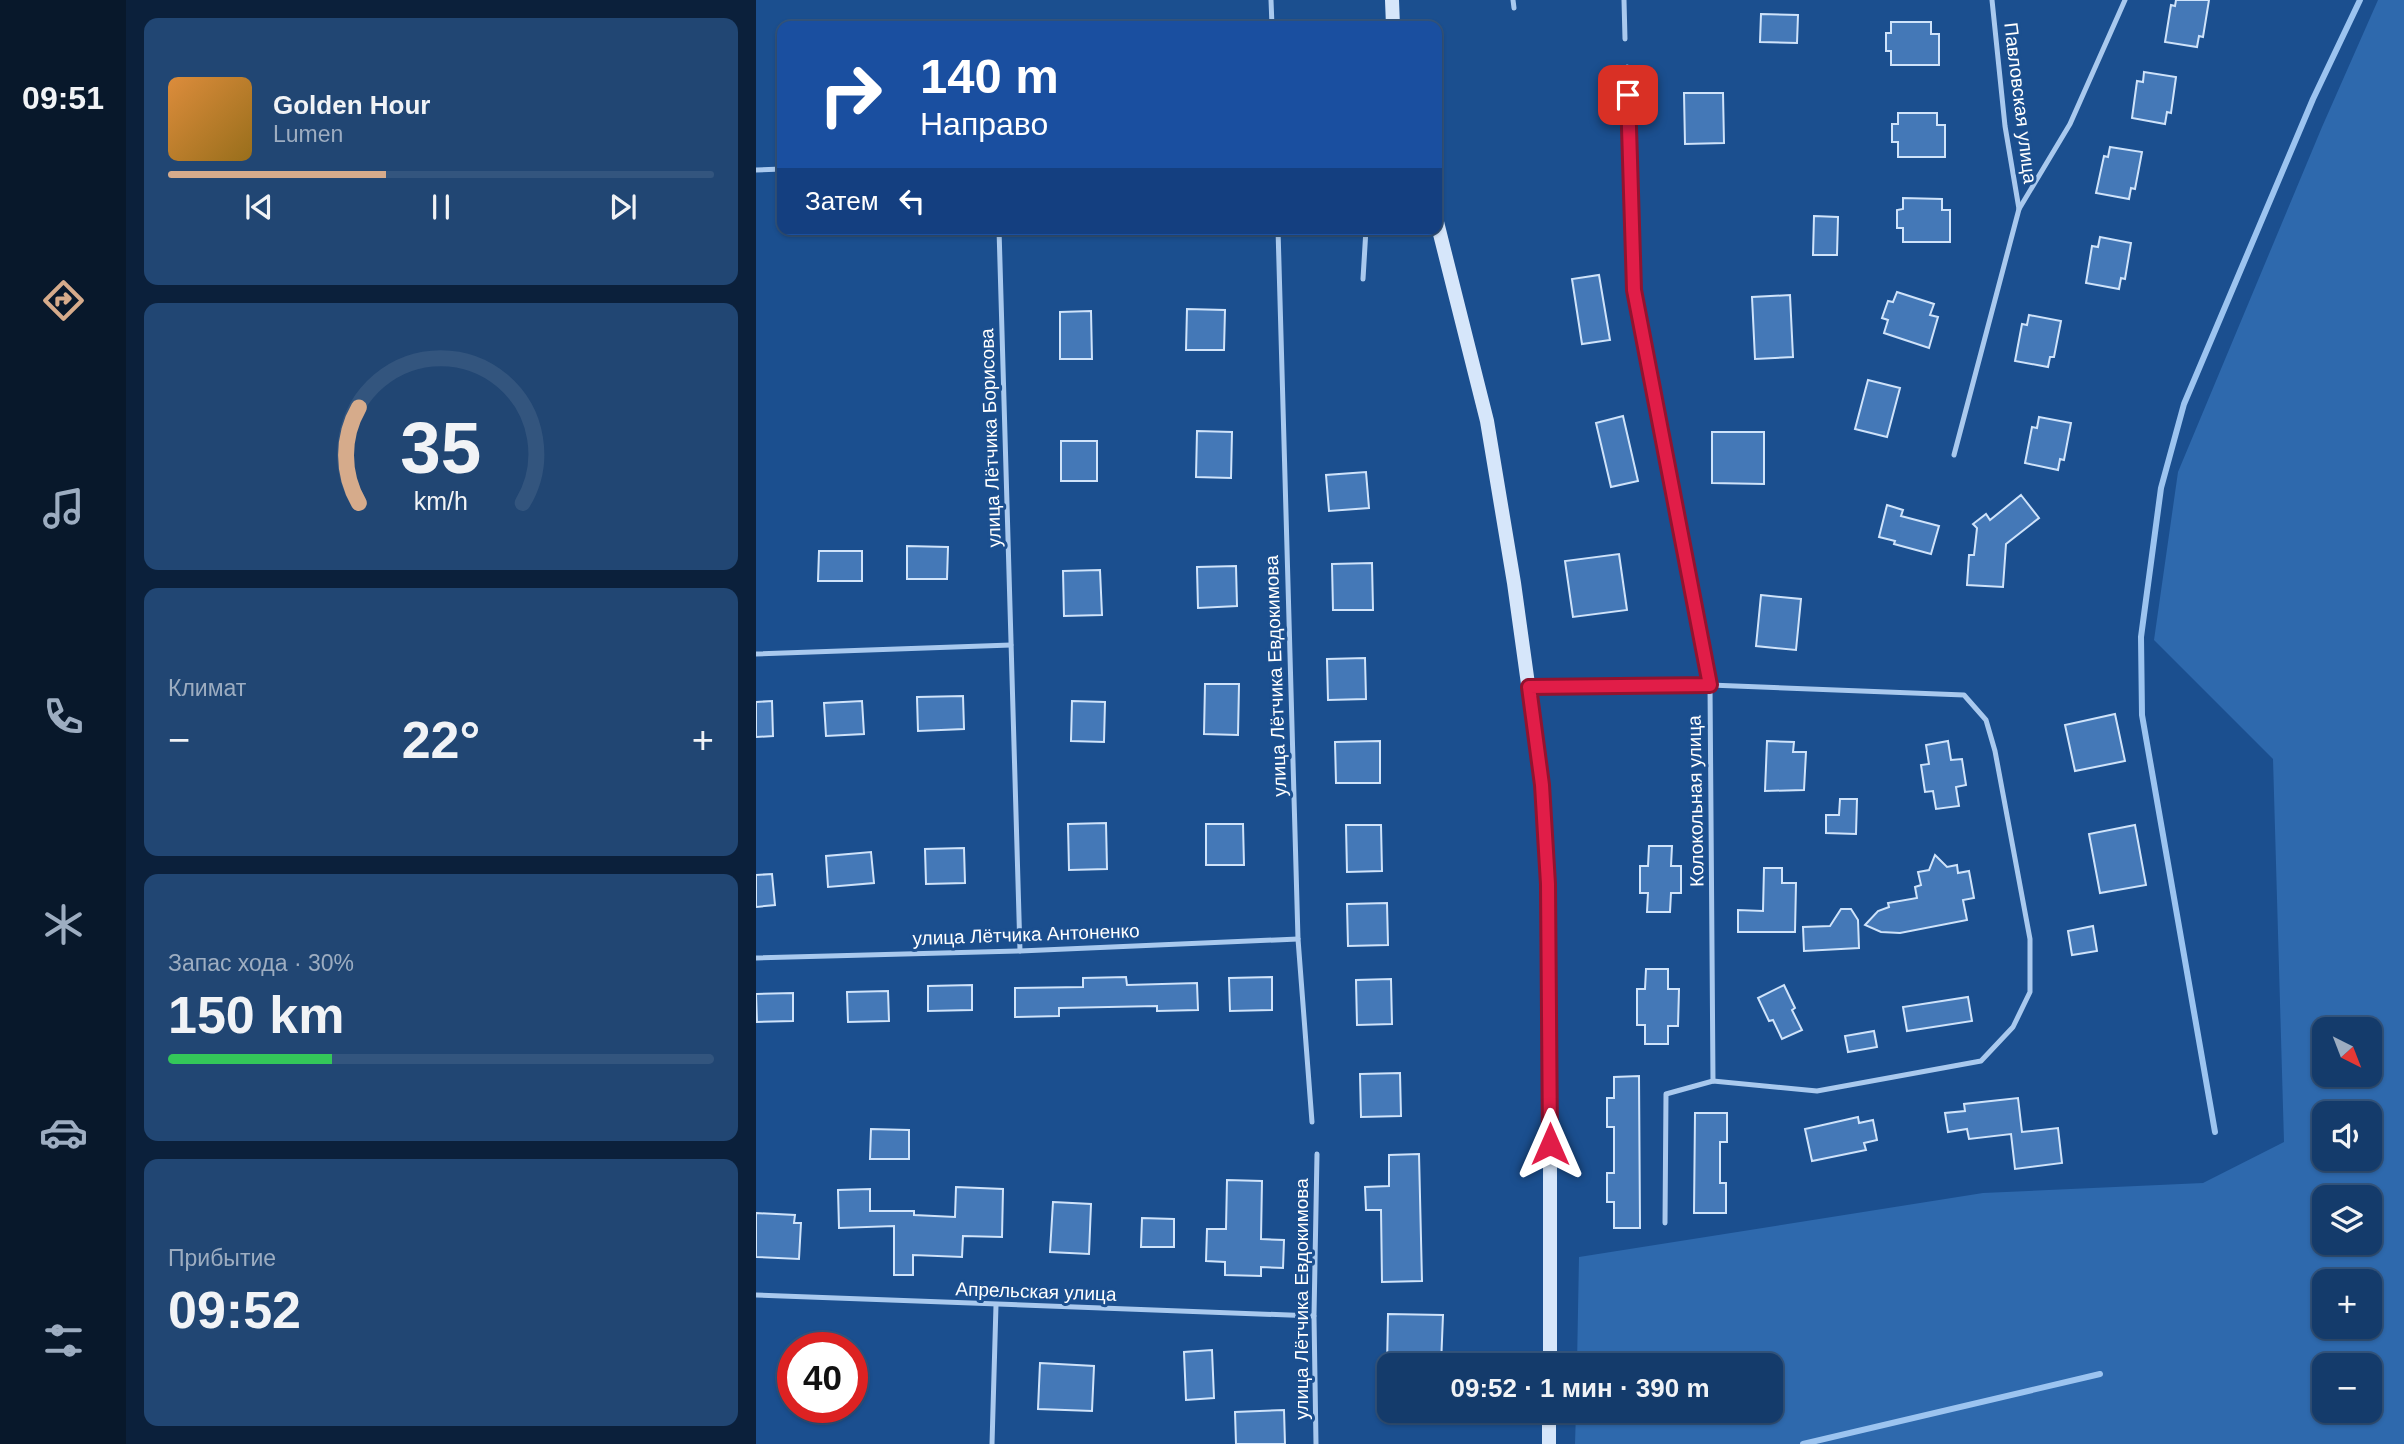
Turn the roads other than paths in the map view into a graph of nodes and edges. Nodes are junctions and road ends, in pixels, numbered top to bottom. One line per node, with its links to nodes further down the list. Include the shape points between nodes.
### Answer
1 (1271, 0): 8 (lane)
2 (1392, 0): 9 (street)
3 (1513, 0): 7 (lane)
4 (1624, 0): 10 (lane)
5 (1992, 0): 14 (lane, Павловская улица)
6 (2125, 0): 14 (lane, via 2070,124)
7 (1514, 8)
8 (1272, 21)
9 (1393, 21)
10 (1625, 39)
11 (1627, 67): 23 (lane, Колокольная улица, via 1634,290)
12 (777, 169): 13 (lane)
13 (756, 170)
14 (2019, 209): 20 (lane)
15 (999, 235): 21 (lane, улица Лётчика Борисова)
16 (1278, 235): 25 (lane, улица Лётчика Евдокимова)
17 (1366, 235): 19 (lane)
18 (1440, 235): 24 (street, via 1487,421)
19 (1363, 279)
20 (1954, 456)
21 (1011, 645): 22 (lane); 26 (lane, улица Лётчика Борисова)
22 (756, 654)
23 (1710, 685): 24 (lane); 28 (lane, Колокольная улица); 28 (lane, via 1964,695 1986,720 1995,751 2030,939 2030,992 2013,1027 1981,1061 1818,1091)
24 (1529, 687): 35 (street, via 1542,785 1548,884)
25 (1298, 939): 26 (lane, улица Лётчика Антоненко); 29 (lane, улица Лётчика Евдокимова)
26 (1020, 951): 27 (lane, улица Лётчика Антоненко)
27 (756, 958)
28 (1713, 1081): 31 (lane, via 1666,1094)
29 (1312, 1122)
30 (1317, 1154): 34 (lane, улица Лётчика Евдокимова)
31 (1665, 1223)
32 (756, 1295): 33 (lane, Апрельская улица)
33 (996, 1305): 34 (lane, Апрельская улица); 37 (lane)
34 (1314, 1316): 38 (lane, улица Лётчика Евдокимова)
35 (1550, 1353)
36 (1549, 1423): 39 (street)
37 (992, 1444)
38 (1316, 1444)
39 (1549, 1444)

